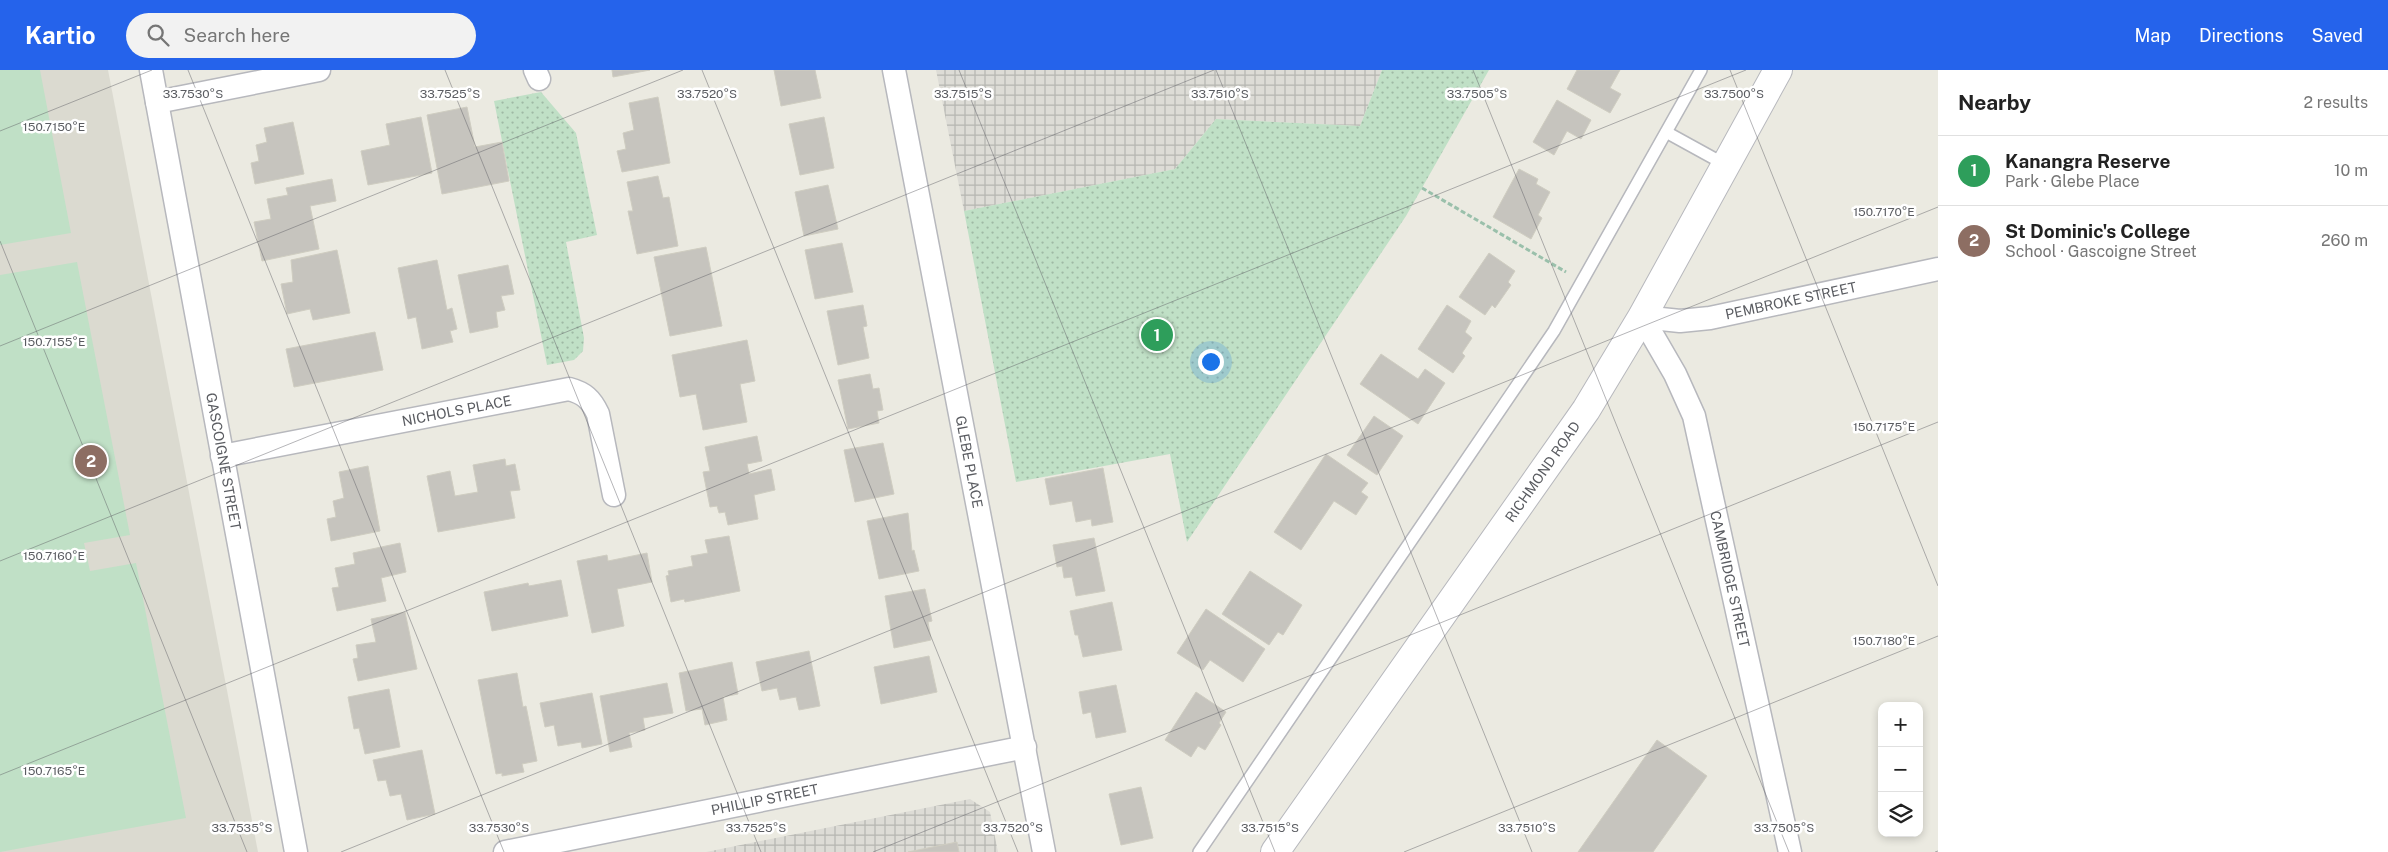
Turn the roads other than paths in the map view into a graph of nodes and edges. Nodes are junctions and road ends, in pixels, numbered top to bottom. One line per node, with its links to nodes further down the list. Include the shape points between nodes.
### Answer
1 (151, 70): 6 (street, GASCOIGNE STREET)
2 (319, 70): 6 (street)
3 (894, 70): 13 (street, GLEBE PLACE)
4 (1701, 70): 7 (lane)
5 (1778, 70): 8 (street, RICHMOND ROAD)
6 (157, 102): 11 (street, GASCOIGNE STREET)
7 (1666, 132): 8 (lane); 17 (lane, via 1554,331)
8 (1726, 165): 10 (street, RICHMOND ROAD)
9 (1938, 269): 10 (street, PEMBROKE STREET, via 1710,318 1680,321)
10 (1642, 317): 18 (street, RICHMOND ROAD, via 1586,410); 19 (street, CAMBRIDGE STREET, via 1675,374 1694,416)
11 (222, 456): 12 (street, NICHOLS PLACE, via 569,389 582,393 598,414); 14 (street, GASCOIGNE STREET)
12 (614, 495)
13 (1025, 747): 15 (street, PHILLIP STREET); 16 (street, GLEBE PLACE)
14 (296, 852)
15 (505, 852)
16 (1044, 852)
17 (1199, 852)
18 (1275, 852)
19 (1790, 852)

